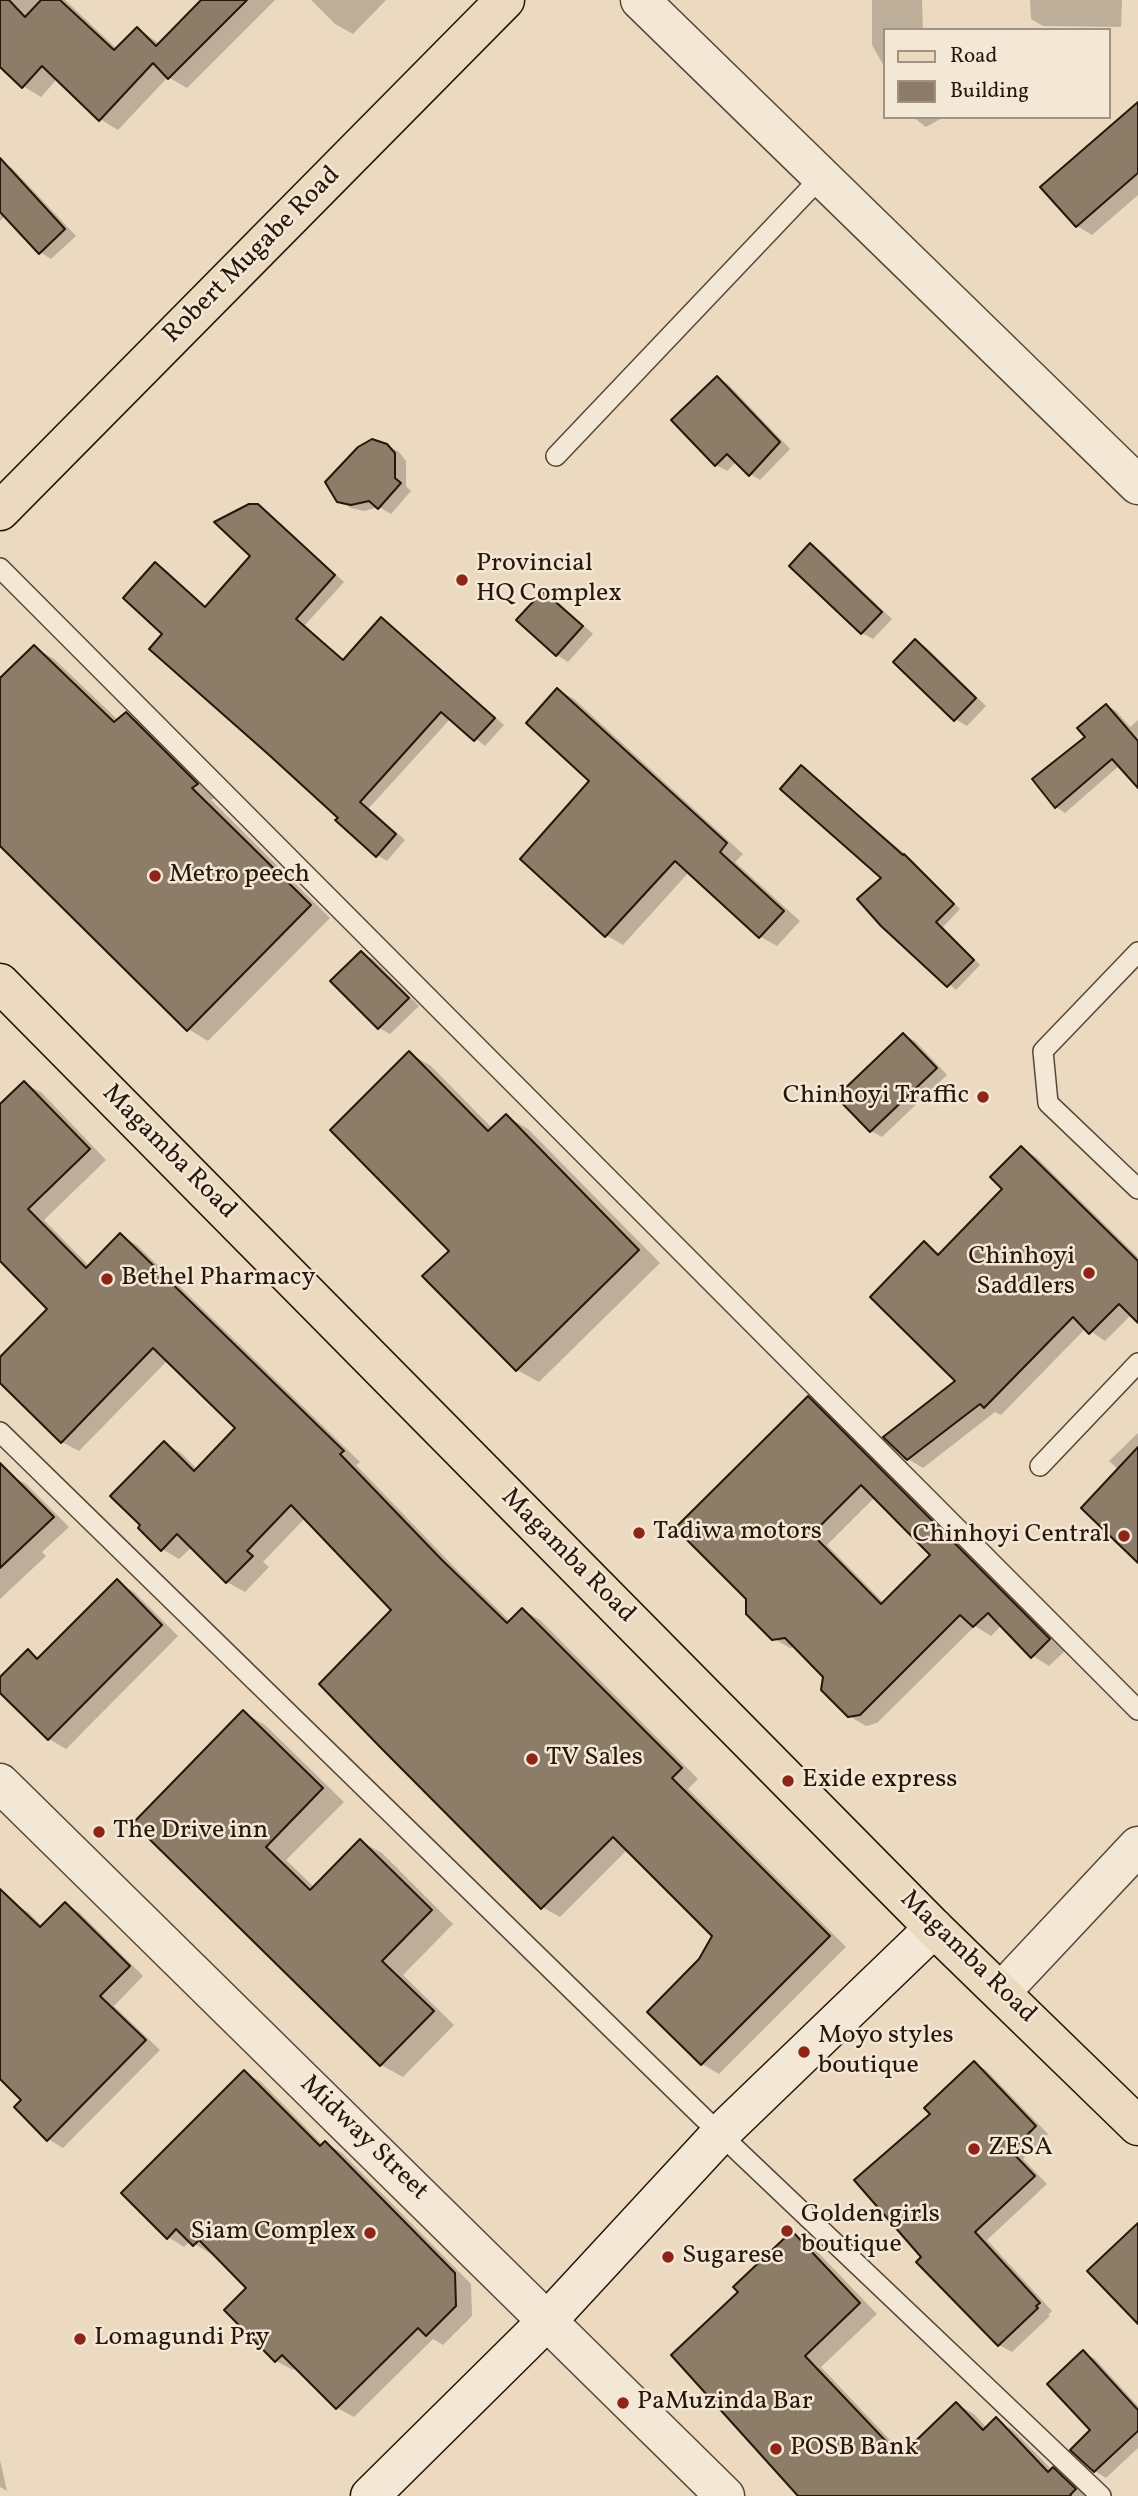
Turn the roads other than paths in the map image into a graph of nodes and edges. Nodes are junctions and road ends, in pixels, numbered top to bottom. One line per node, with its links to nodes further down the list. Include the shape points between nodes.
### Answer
1 (505, 0): 6 (main road, Robert Mugabe Road)
2 (640, 0): 3 (street)
3 (822, 176): 4 (lane); 5 (street)
4 (556, 456)
5 (1138, 485)
6 (0, 511)
7 (0, 568): 14 (lane)
8 (1138, 952): 10 (lane, via 1043,1051 1048,1103)
9 (0, 983): 17 (main road, Magamba Road)
10 (1138, 1189)
11 (1138, 1363): 13 (lane)
12 (0, 1432): 20 (lane)
13 (1040, 1466)
14 (1138, 1710)
15 (0, 1783): 21 (street, Midway Street)
16 (1138, 1846): 18 (street)
17 (934, 1928): 18 (main road, Magamba Road); 20 (street)
18 (1001, 1992): 19 (main road, Magamba Road)
19 (1138, 2126)
20 (720, 2134): 21 (street); 24 (lane)
21 (548, 2320): 22 (street); 23 (street, Midway Street)
22 (370, 2496)
23 (725, 2496)
24 (1101, 2496)

